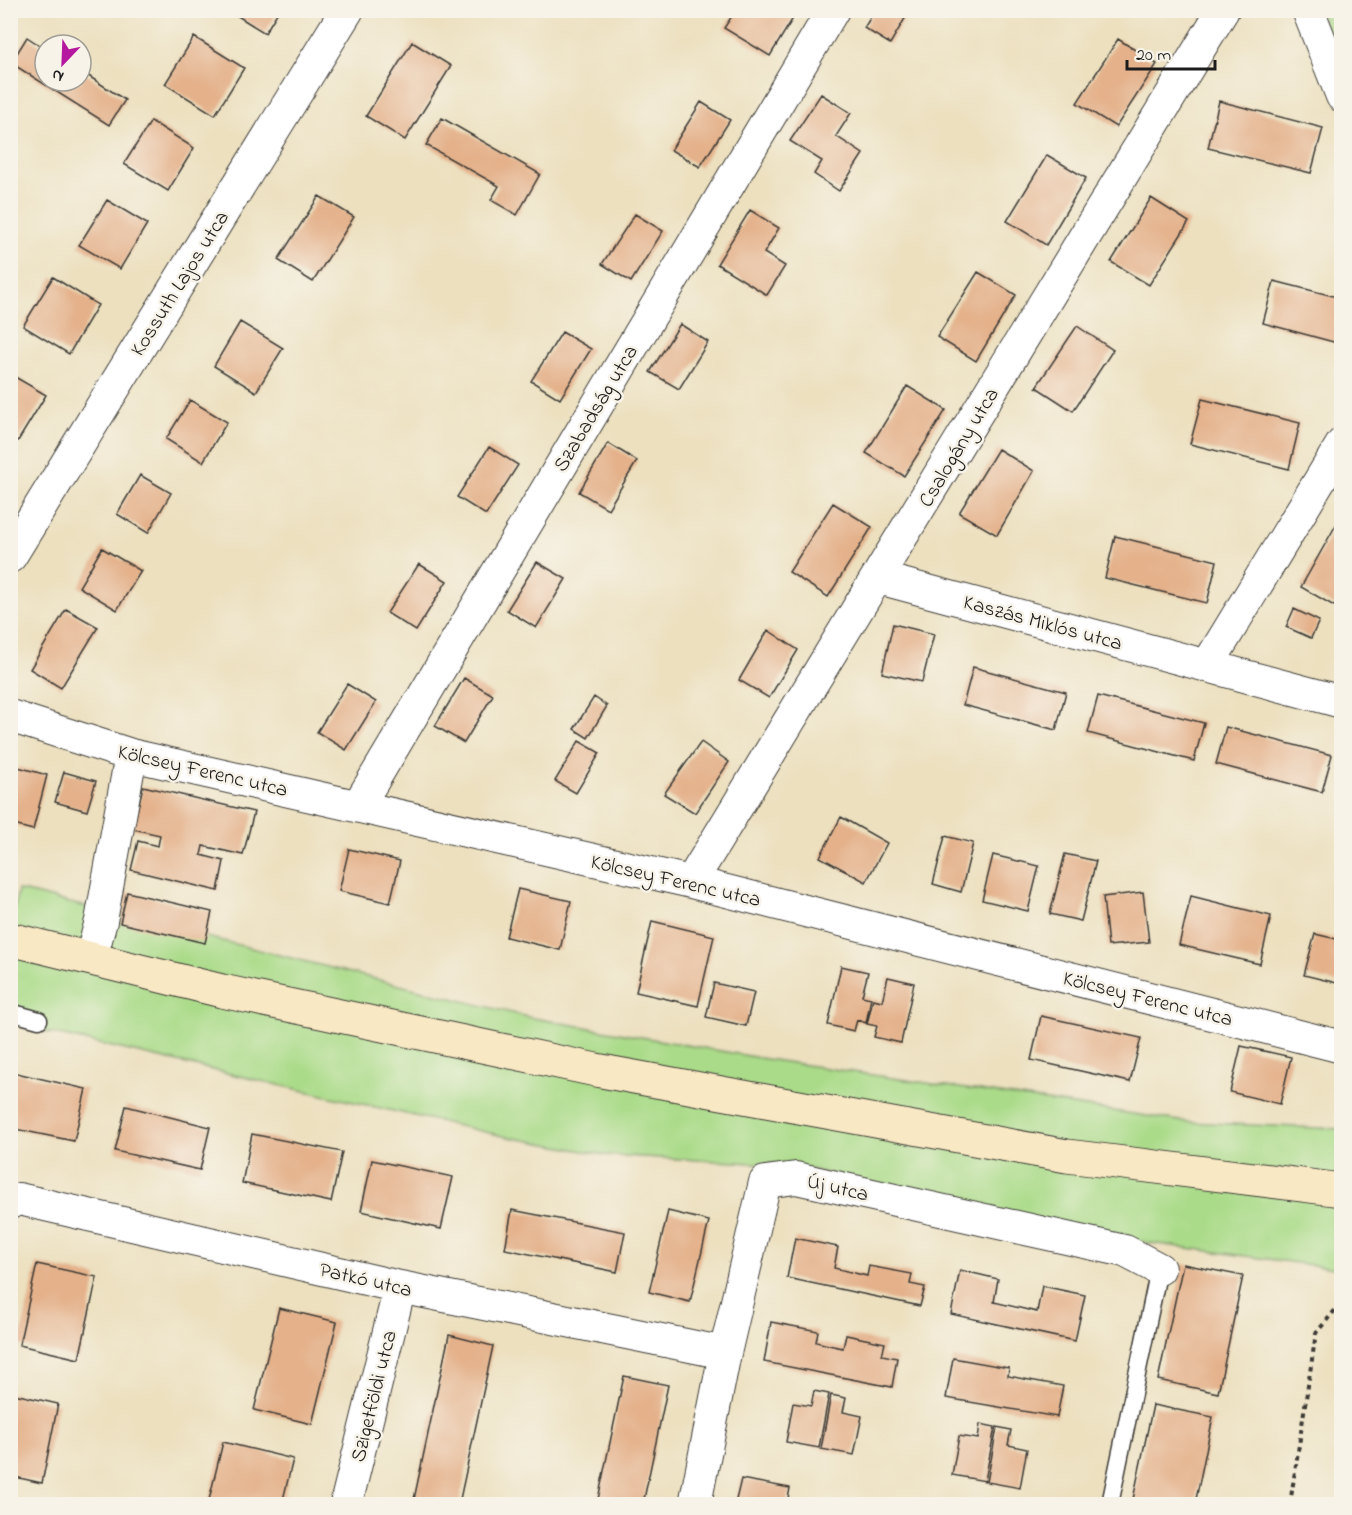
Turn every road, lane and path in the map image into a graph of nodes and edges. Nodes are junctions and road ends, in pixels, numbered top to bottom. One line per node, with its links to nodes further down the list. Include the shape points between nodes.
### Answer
1 (347, 10): 7 (street, Kossuth Lajos utca)
2 (833, 10): 13 (street, Szabadság utca)
3 (1223, 10): 8 (street, Csalogány utca)
4 (1308, 10): 5 (street)
5 (1341, 96)
6 (1341, 444): 9 (street)
7 (10, 556)
8 (879, 578): 9 (street, Kaszás Miklós utca); 14 (street, Csalogány utca)
9 (1207, 666): 10 (street, Kaszás Miklós utca)
10 (1341, 702)
11 (10, 716): 12 (street, Kölcsey Ferenc utca)
12 (130, 755): 13 (street, Kölcsey Ferenc utca); 18 (street)
13 (358, 806): 14 (street, Kölcsey Ferenc utca)
14 (691, 882): 21 (street, Kölcsey Ferenc utca)
15 (10, 926): 18 (street)
16 (10, 939): 18 (main road)
17 (10, 948): 18 (main road)
18 (91, 958): 22 (main road, via 222,991 596,1070 1067,1156)
19 (10, 1012): 20 (lane)
20 (39, 1020)
21 (1341, 1047)
22 (1341, 1190)
23 (10, 1203): 25 (street, Patkó utca, via 19,1199)
24 (1159, 1269): 27 (street, Új utca, via 1125,1251 796,1178 765,1182); 30 (lane)
25 (400, 1287): 27 (street, Patkó utca); 28 (street, Szigetföldi utca)
26 (1341, 1302): 31 (path, via 1316,1333)
27 (725, 1353): 29 (street, Új utca)
28 (346, 1504)
29 (695, 1504)
30 (1110, 1504)
31 (1290, 1504)

